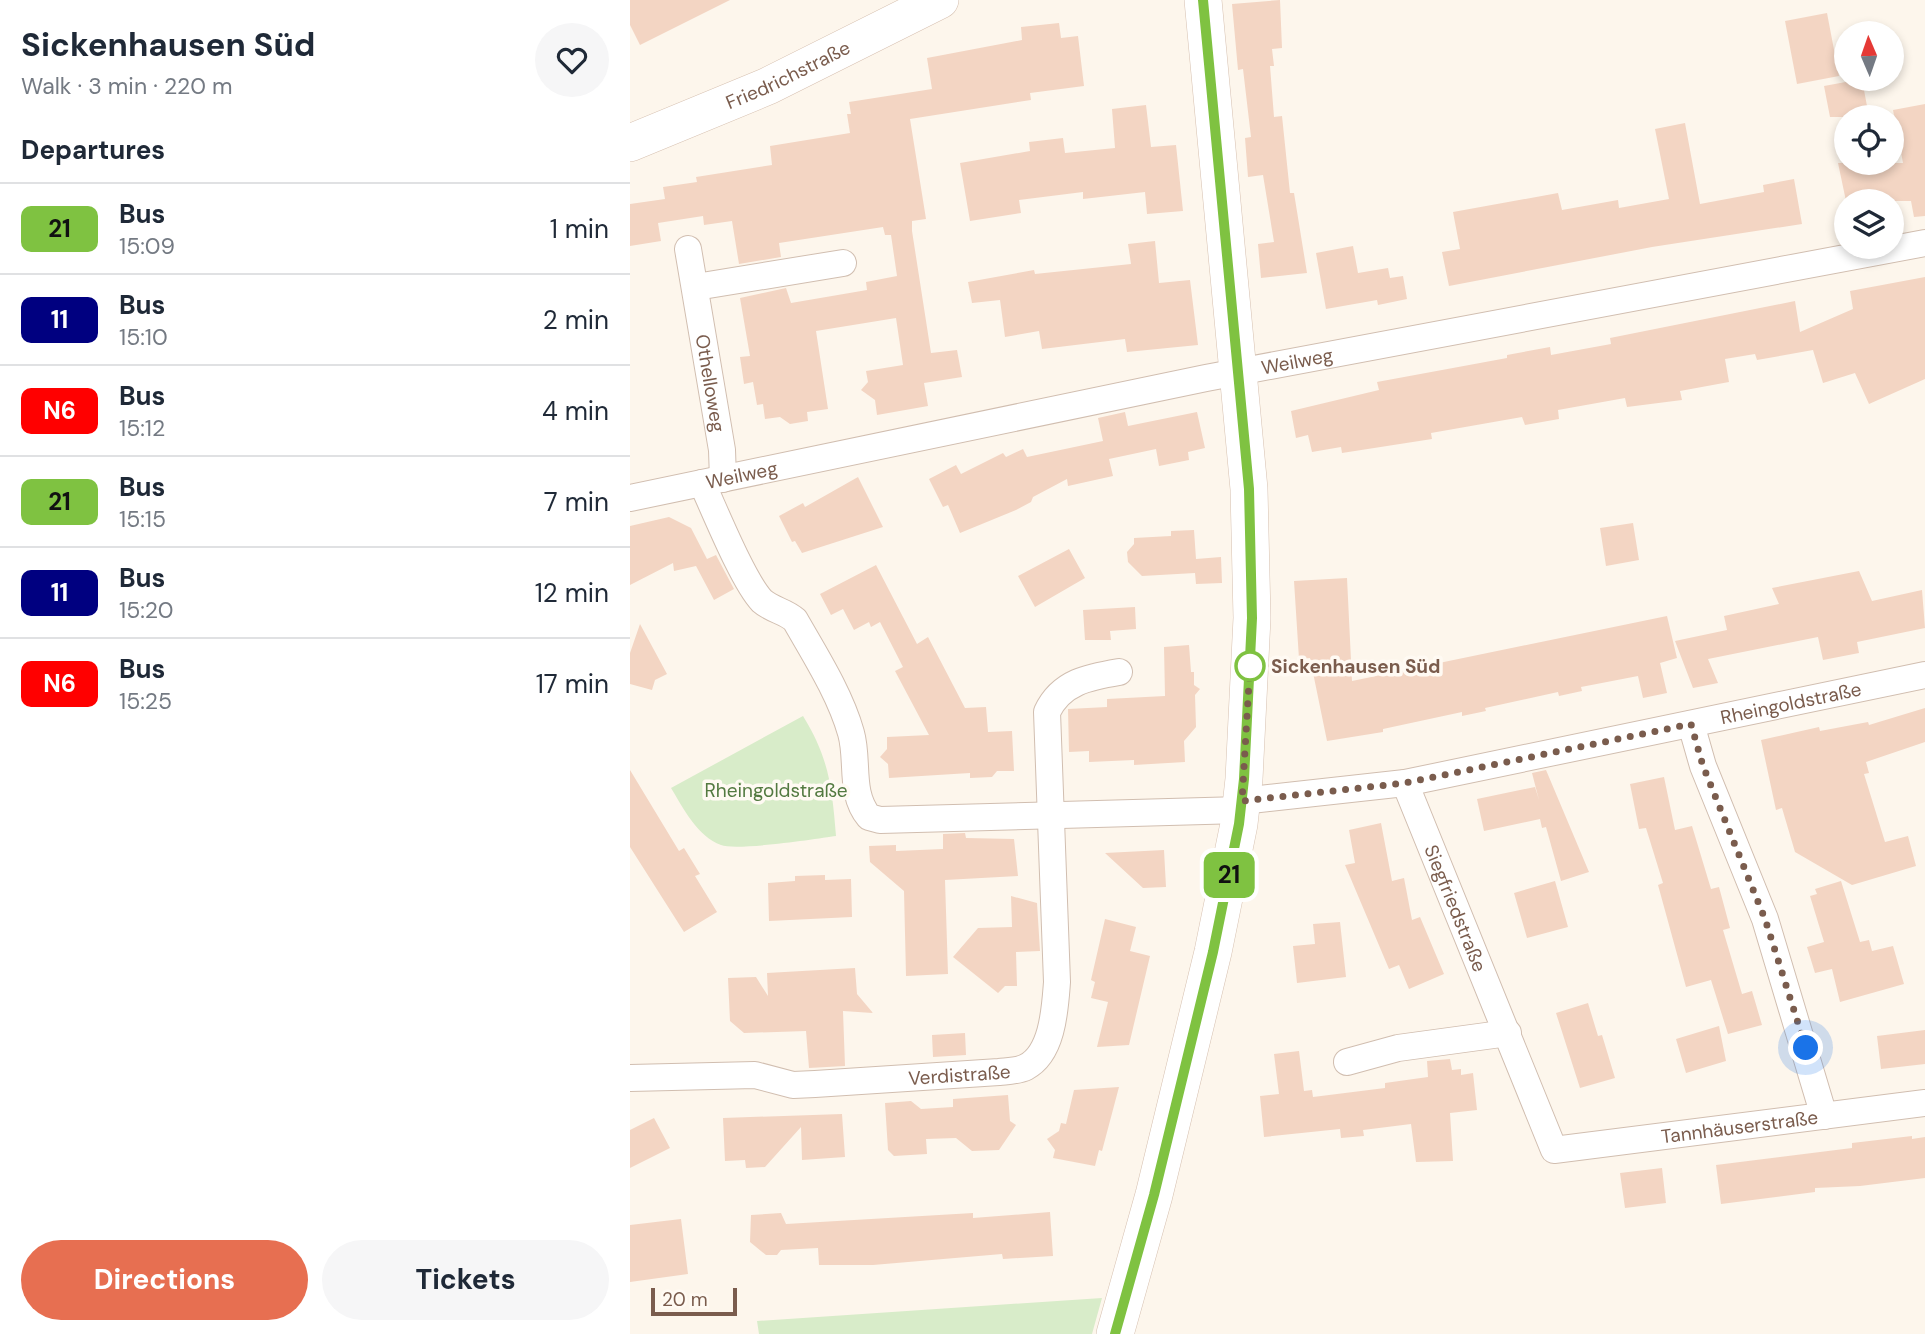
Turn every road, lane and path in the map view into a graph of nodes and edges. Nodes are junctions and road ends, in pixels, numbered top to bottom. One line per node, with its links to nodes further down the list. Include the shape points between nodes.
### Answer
1 (1203, 0): 8 (street)
2 (929, 3): 3 (street, Friedrichstraße, via 755,92)
3 (630, 143)
4 (1925, 243): 8 (street, Weilweg)
5 (688, 249): 7 (street, Othelloweg)
6 (843, 263): 7 (street)
7 (696, 287): 9 (street, Othelloweg, via 722,450)
8 (1239, 372): 9 (street, Weilweg); 15 (street, via 1252,584)
9 (713, 481): 10 (street, Weilweg); 16 (street, Rheingoldstraße, via 755,591 771,608 795,620 845,715 852,736 857,795 869,817)
10 (630, 498)
11 (1119, 672): 16 (street, via 1072,684 1054,698 1047,712)
12 (1925, 675): 13 (street, Rheingoldstraße)
13 (1691, 724): 14 (street, Rheingoldstraße); 21 (street, via 1703,766 1765,919)
14 (1405, 783): 15 (street, Rheingoldstraße); 17 (street, Siegfriedstraße)
15 (1242, 805): 16 (street, Rheingoldstraße); 23 (street, via 1213,952)
16 (1050, 813): 19 (street, Verdistraße, via 1056,995 1045,1042 1025,1067 793,1085 755,1075)
17 (1508, 1033): 18 (street, via 1398,1048); 22 (street, Siegfriedstraße)
18 (1347, 1062)
19 (630, 1078)
20 (1925, 1103): 21 (street, Tannhäuserstraße)
21 (1824, 1116): 22 (street, Tannhäuserstraße)
22 (1554, 1150)
23 (1115, 1334)

